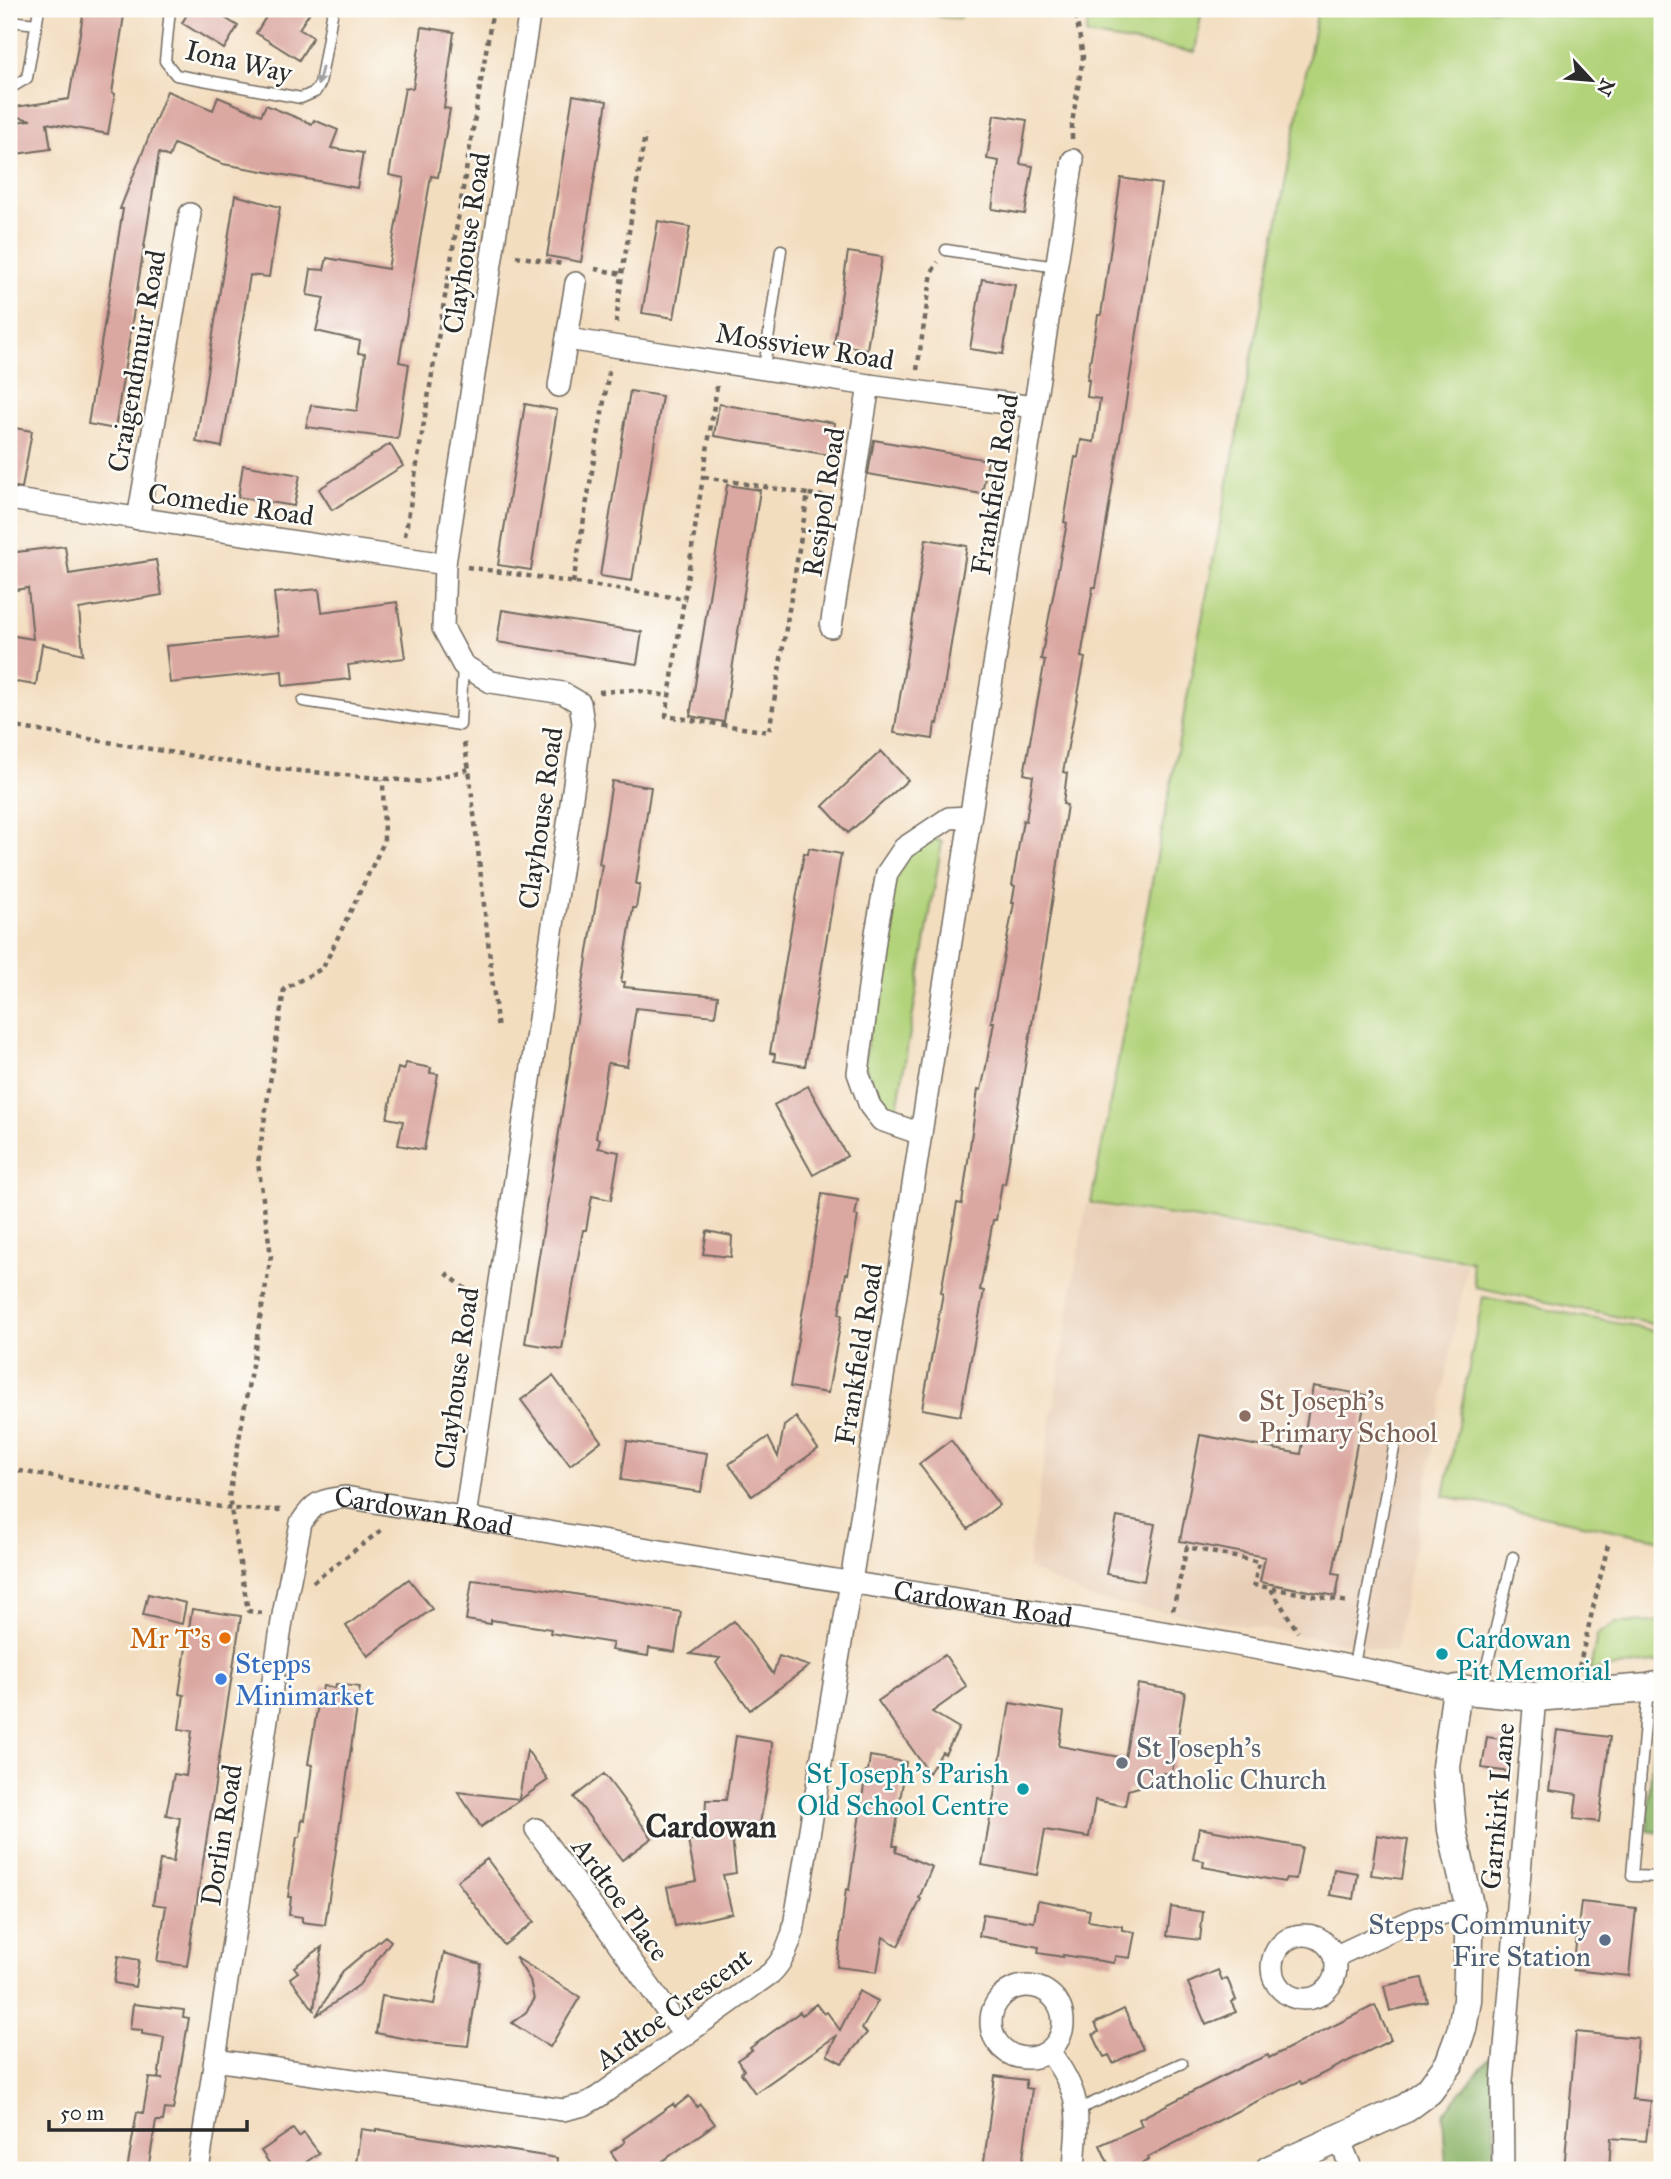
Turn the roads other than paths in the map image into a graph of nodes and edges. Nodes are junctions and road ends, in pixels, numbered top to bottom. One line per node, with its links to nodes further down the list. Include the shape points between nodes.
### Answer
1 (39, 9): 6 (lane)
2 (170, 9): 3 (lane, Iona Way, one-way to 2, via 320,84 301,98 176,75 165,61)
3 (333, 9)
4 (530, 9): 21 (street, Clayhouse Road)
5 (9, 20): 6 (lane)
6 (37, 24): 7 (lane, via 27,78)
7 (9, 89)
8 (1073, 160): 12 (street, Frankfield Road)
9 (190, 214): 20 (street, Craigendmuir Road)
10 (781, 250): 15 (lane)
11 (946, 250): 12 (lane)
12 (1056, 267): 18 (street, Frankfield Road)
13 (576, 272): 14 (street)
14 (567, 338): 15 (street, Mossview Road); 16 (street)
15 (764, 368): 17 (street, Mossview Road)
16 (559, 386)
17 (869, 386): 18 (street, Mossview Road); 22 (street, Resipol Road)
18 (1034, 407): 25 (street, Frankfield Road)
19 (9, 499): 20 (street, Comedie Road)
20 (138, 519): 21 (street, Comedie Road)
21 (445, 564): 23 (street, Clayhouse Road, via 443,628)
22 (831, 627)
23 (463, 664): 24 (lane, via 460,725); 29 (street, Clayhouse Road, via 491,682 563,693 580,703 583,723)
24 (303, 701)
25 (970, 817): 26 (street, Frankfield Road); 26 (street, via 949,818 904,848 887,873 876,933 858,1073 870,1106 881,1120)
26 (921, 1134): 31 (street, Frankfield Road)
27 (1396, 1437): 32 (lane)
28 (309, 1510): 29 (street, Cardowan Road, via 320,1501 345,1497); 42 (street, Dorlin Road, via 301,1523 284,1609)
29 (465, 1517): 31 (street, Cardowan Road)
30 (1513, 1557): 34 (lane)
31 (851, 1582): 32 (street, Cardowan Road); 40 (street, Ardtoe Crescent, via 788,1951 771,1973)
32 (1354, 1665): 34 (street, Cardowan Road)
33 (1655, 1686): 35 (street, Cardowan Road); 37 (lane, via 1632,1875)
34 (1469, 1690): 35 (street, Cardowan Road); 38 (street, via 1446,1767 1452,1830)
35 (1535, 1697): 50 (street, Garnkirk Lane, via 1502,2082)
36 (536, 1829): 40 (street, Ardtoe Place)
37 (1662, 1877)
38 (1470, 1909): 39 (street, via 1417,1918); 45 (street, via 1467,2000 1449,2064 1429,2091 1406,2108)
39 (1334, 1957)
40 (685, 2036): 42 (street, Ardtoe Crescent, via 598,2097 563,2110)
41 (1049, 2051): 44 (street, via 1072,2086)
42 (215, 2060): 46 (street, Dorlin Road)
43 (1182, 2063): 44 (lane)
44 (1077, 2110): 47 (street)
45 (1339, 2139): 48 (street); 49 (street)
46 (198, 2170)
47 (1074, 2170)
48 (1269, 2170)
49 (1352, 2170)
50 (1503, 2170)

